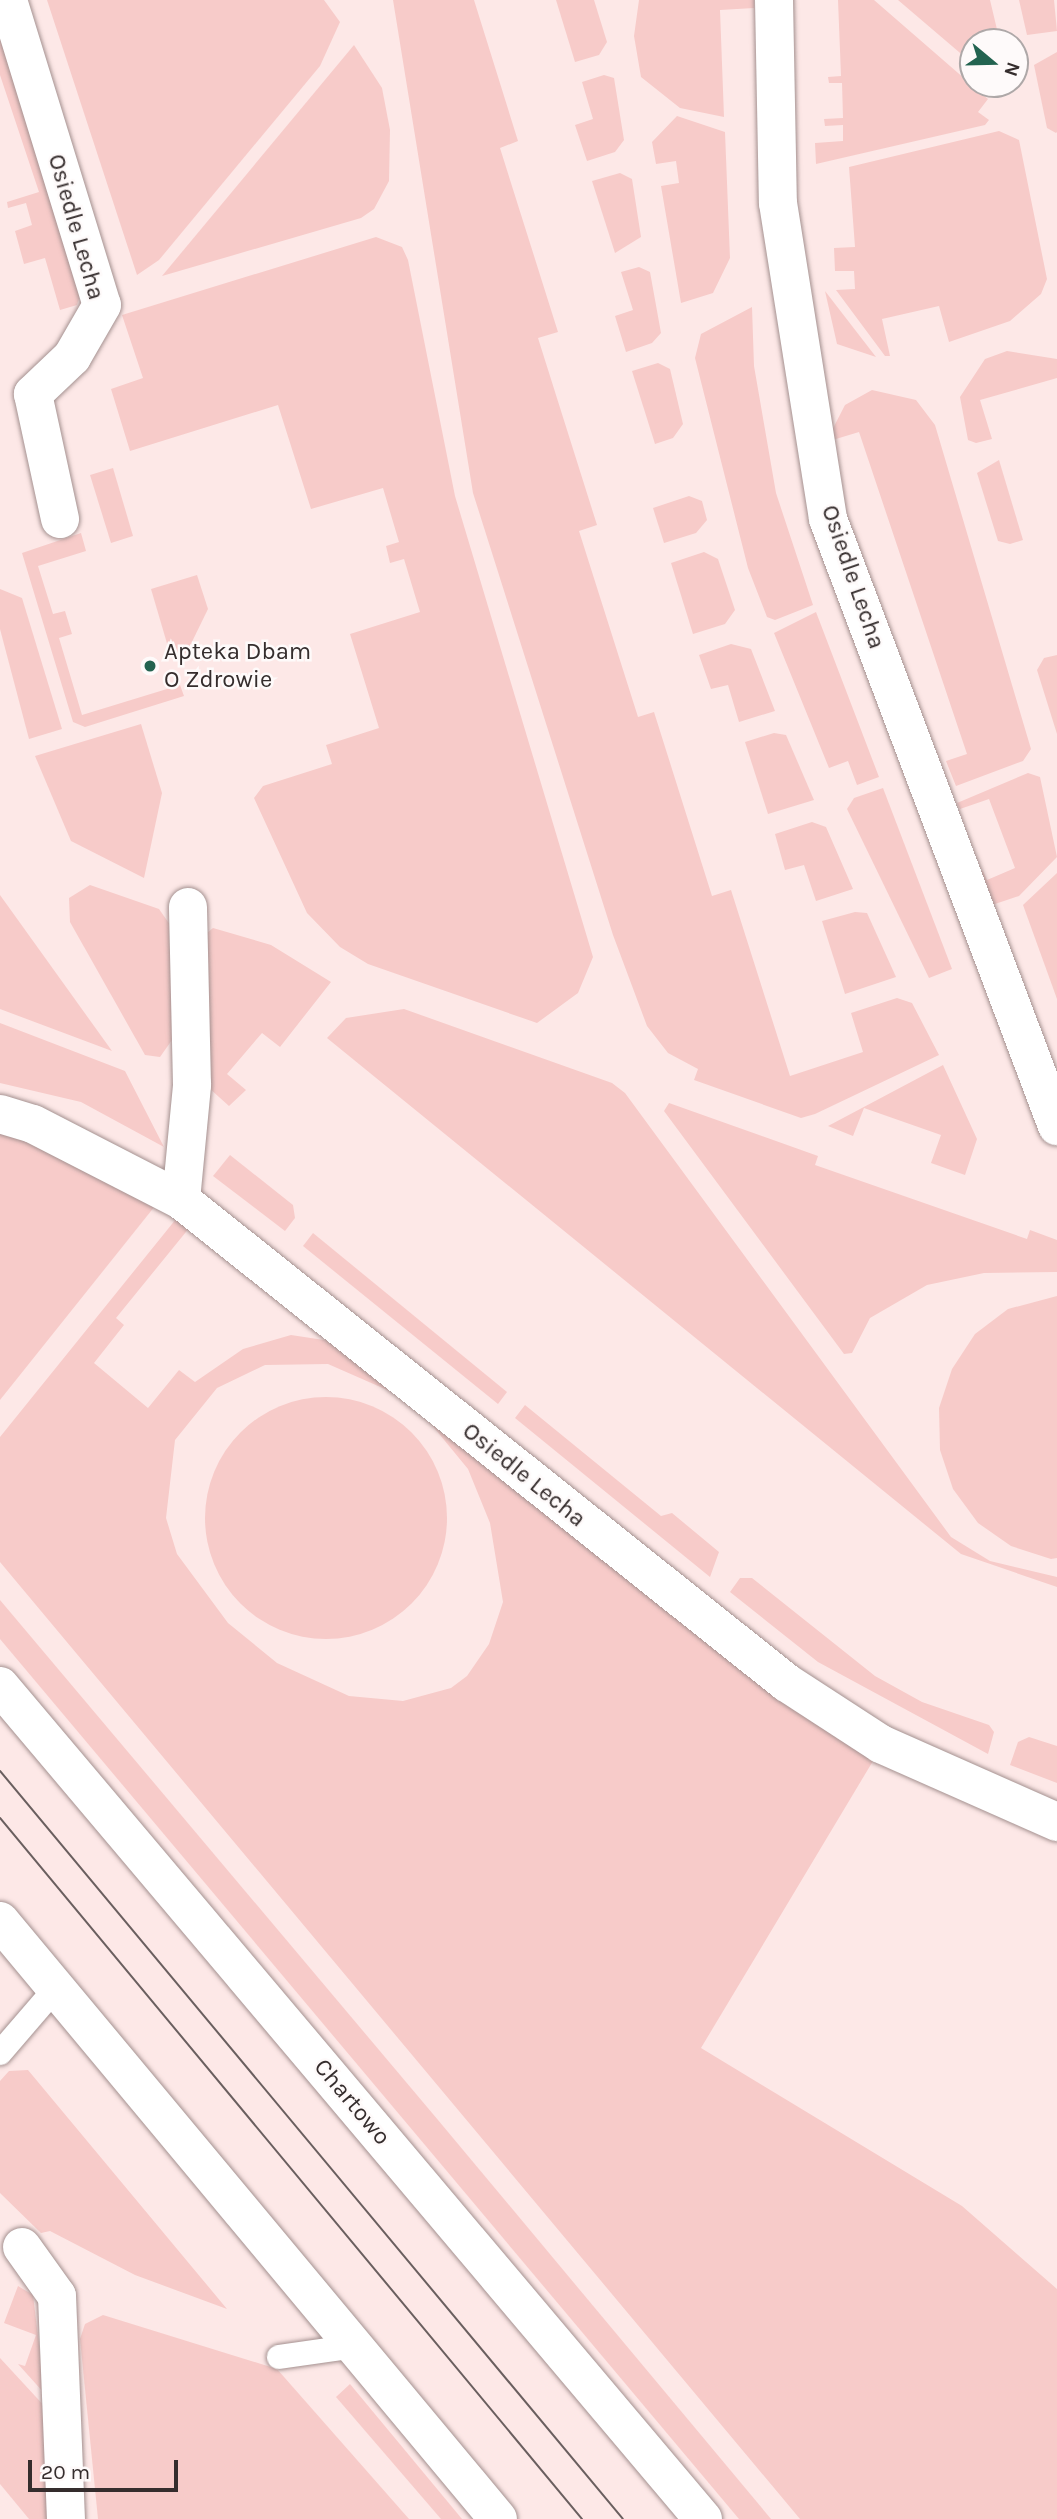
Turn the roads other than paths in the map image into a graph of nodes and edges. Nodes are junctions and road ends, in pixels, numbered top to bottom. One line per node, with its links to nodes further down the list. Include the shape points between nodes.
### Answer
1 (8, 0): 3 (street, Osiedle Lecha, via 102,305 72,357 33,394)
2 (774, 0): 6 (street, Osiedle Lecha, via 778,204 828,519)
3 (60, 519)
4 (188, 907): 7 (street, via 192,1085)
5 (0, 1114): 7 (street, Osiedle Lecha, via 33,1125)
6 (1057, 1126)
7 (181, 1200): 9 (street, Osiedle Lecha, via 787,1683 881,1744)
8 (0, 1686): 18 (street, Chartowo)
9 (1057, 1822)
10 (0, 1921): 11 (street)
11 (56, 1988): 12 (lane); 14 (street)
12 (0, 2053)
13 (22, 2247): 16 (street, via 57,2296)
14 (355, 2346): 15 (lane); 17 (street)
15 (279, 2357)
16 (66, 2519)
17 (498, 2519)
18 (703, 2519)

